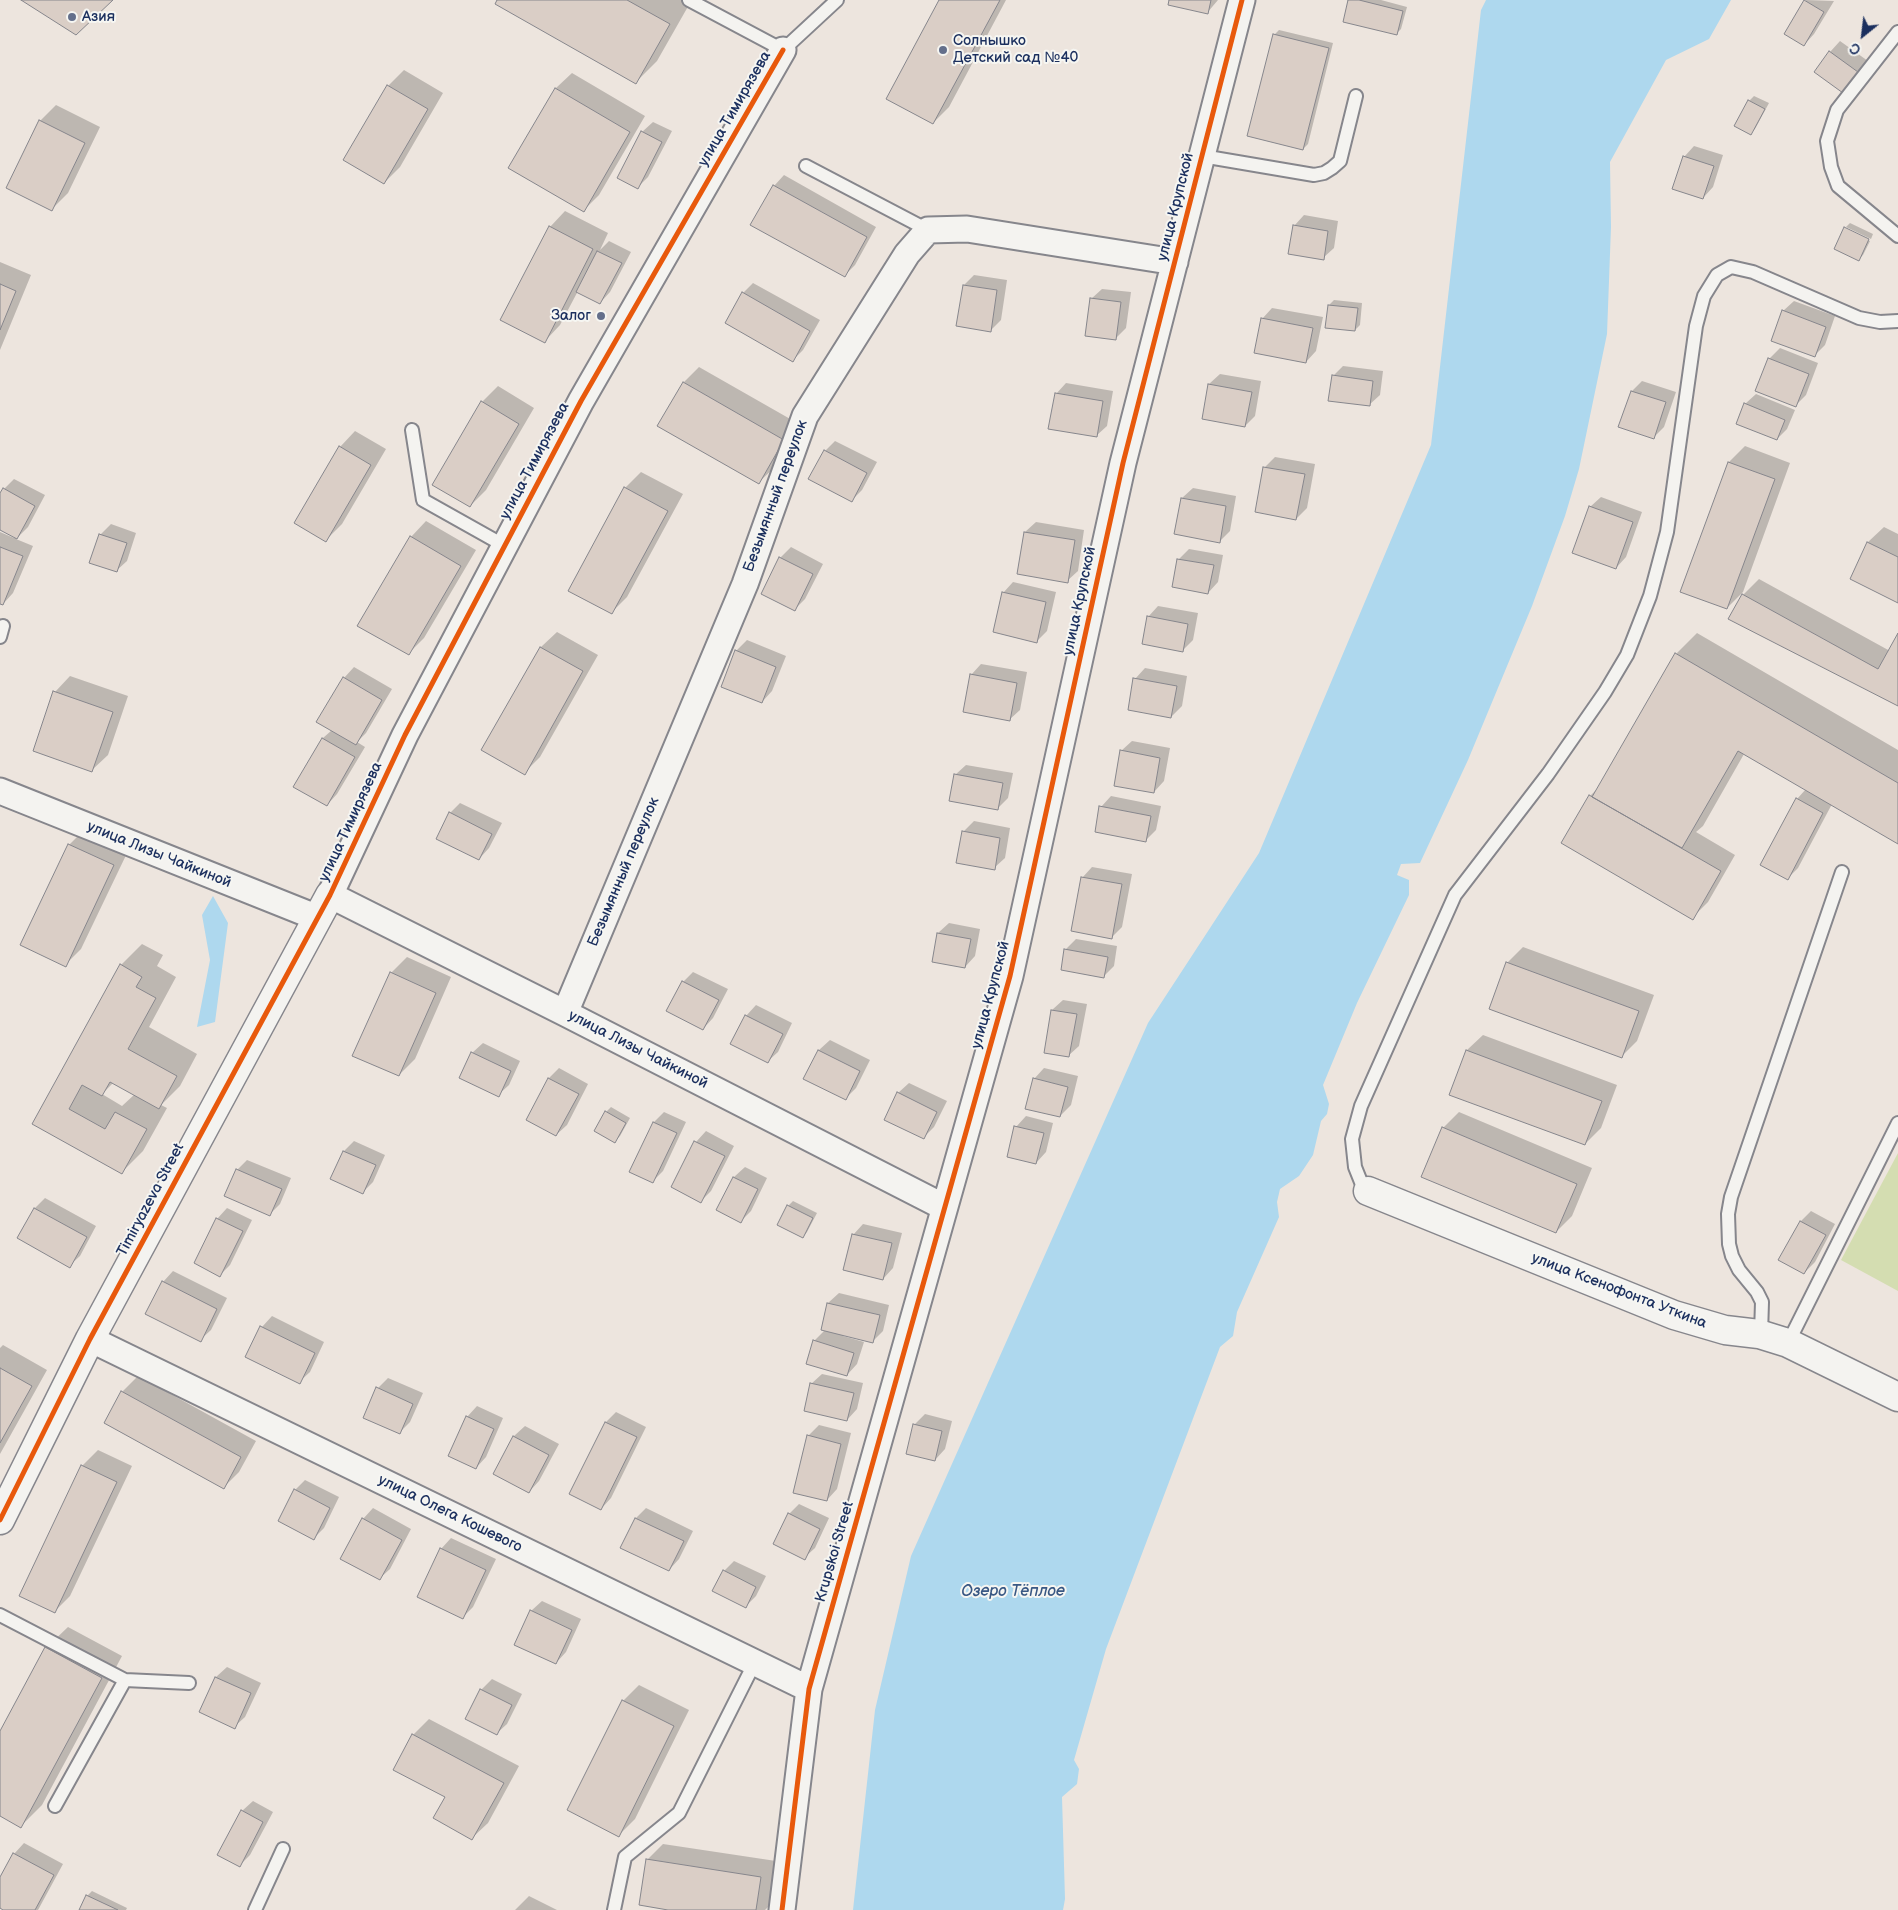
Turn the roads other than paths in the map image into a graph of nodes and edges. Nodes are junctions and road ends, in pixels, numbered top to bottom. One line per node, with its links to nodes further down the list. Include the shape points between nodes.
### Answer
1 (689, 0): 5 (lane)
2 (837, 0): 5 (lane)
3 (1242, 0): 7 (street, улица Крупской)
4 (1898, 32): 10 (lane, via 1837,110 1827,141 1838,186)
5 (783, 50): 14 (street, улица Тимирязева, via 581,402)
6 (1356, 96): 7 (lane, via 1340,160 1324,173 1314,175)
7 (1202, 156): 11 (street, улица Крупской)
8 (806, 166): 9 (lane)
9 (928, 230): 11 (street, via 967,229); 18 (street, Безымянный переулок, via 907,254 805,416 745,584)
10 (1898, 236)
11 (1175, 262): 21 (street, улица Крупской, via 1123,464 1010,976)
12 (1898, 321): 20 (lane, via 1859,318 1753,272 1730,267 1717,274 1704,296 1696,326 1667,532 1650,596 1627,655 1605,692 1548,774 1455,895 1361,1106 1352,1139 1355,1167)
13 (412, 430): 14 (lane, via 423,500)
14 (504, 546): 17 (street, улица Тимирязева, via 405,735)
15 (0, 792): 17 (street, улица Лизы Чайкиной)
16 (1842, 872): 22 (lane, via 1731,1197 1728,1214 1732,1256 1762,1302)
17 (324, 907): 18 (street, улица Лизы Чайкиной); 23 (street, Timiryazeva Street)
18 (565, 1012): 21 (street, улица Лизы Чайкиной)
19 (1898, 1123): 24 (lane)
20 (1368, 1191): 22 (street, улица Ксенофонта Уткина, via 1674,1315 1725,1330)
21 (944, 1207): 31 (street, Krupskoi Street)
22 (1761, 1334): 24 (street, улица Ксенофонта Уткина)
23 (90, 1339): 26 (street, Timiryazeva Street); 28 (street, улица Олега Кошевого)
24 (1788, 1343): 25 (street, улица Ксенофонта Уткина)
25 (1898, 1397)
26 (0, 1520)
27 (0, 1615): 29 (lane)
28 (755, 1662): 31 (street, улица Олега Кошевого); 35 (lane, via 679,1813 625,1857)
29 (125, 1680): 30 (lane); 32 (lane)
30 (189, 1684)
31 (809, 1688): 36 (street, Krupskoi Street)
32 (55, 1806)
33 (283, 1849): 34 (lane)
34 (255, 1910)
35 (614, 1910)
36 (782, 1910)

